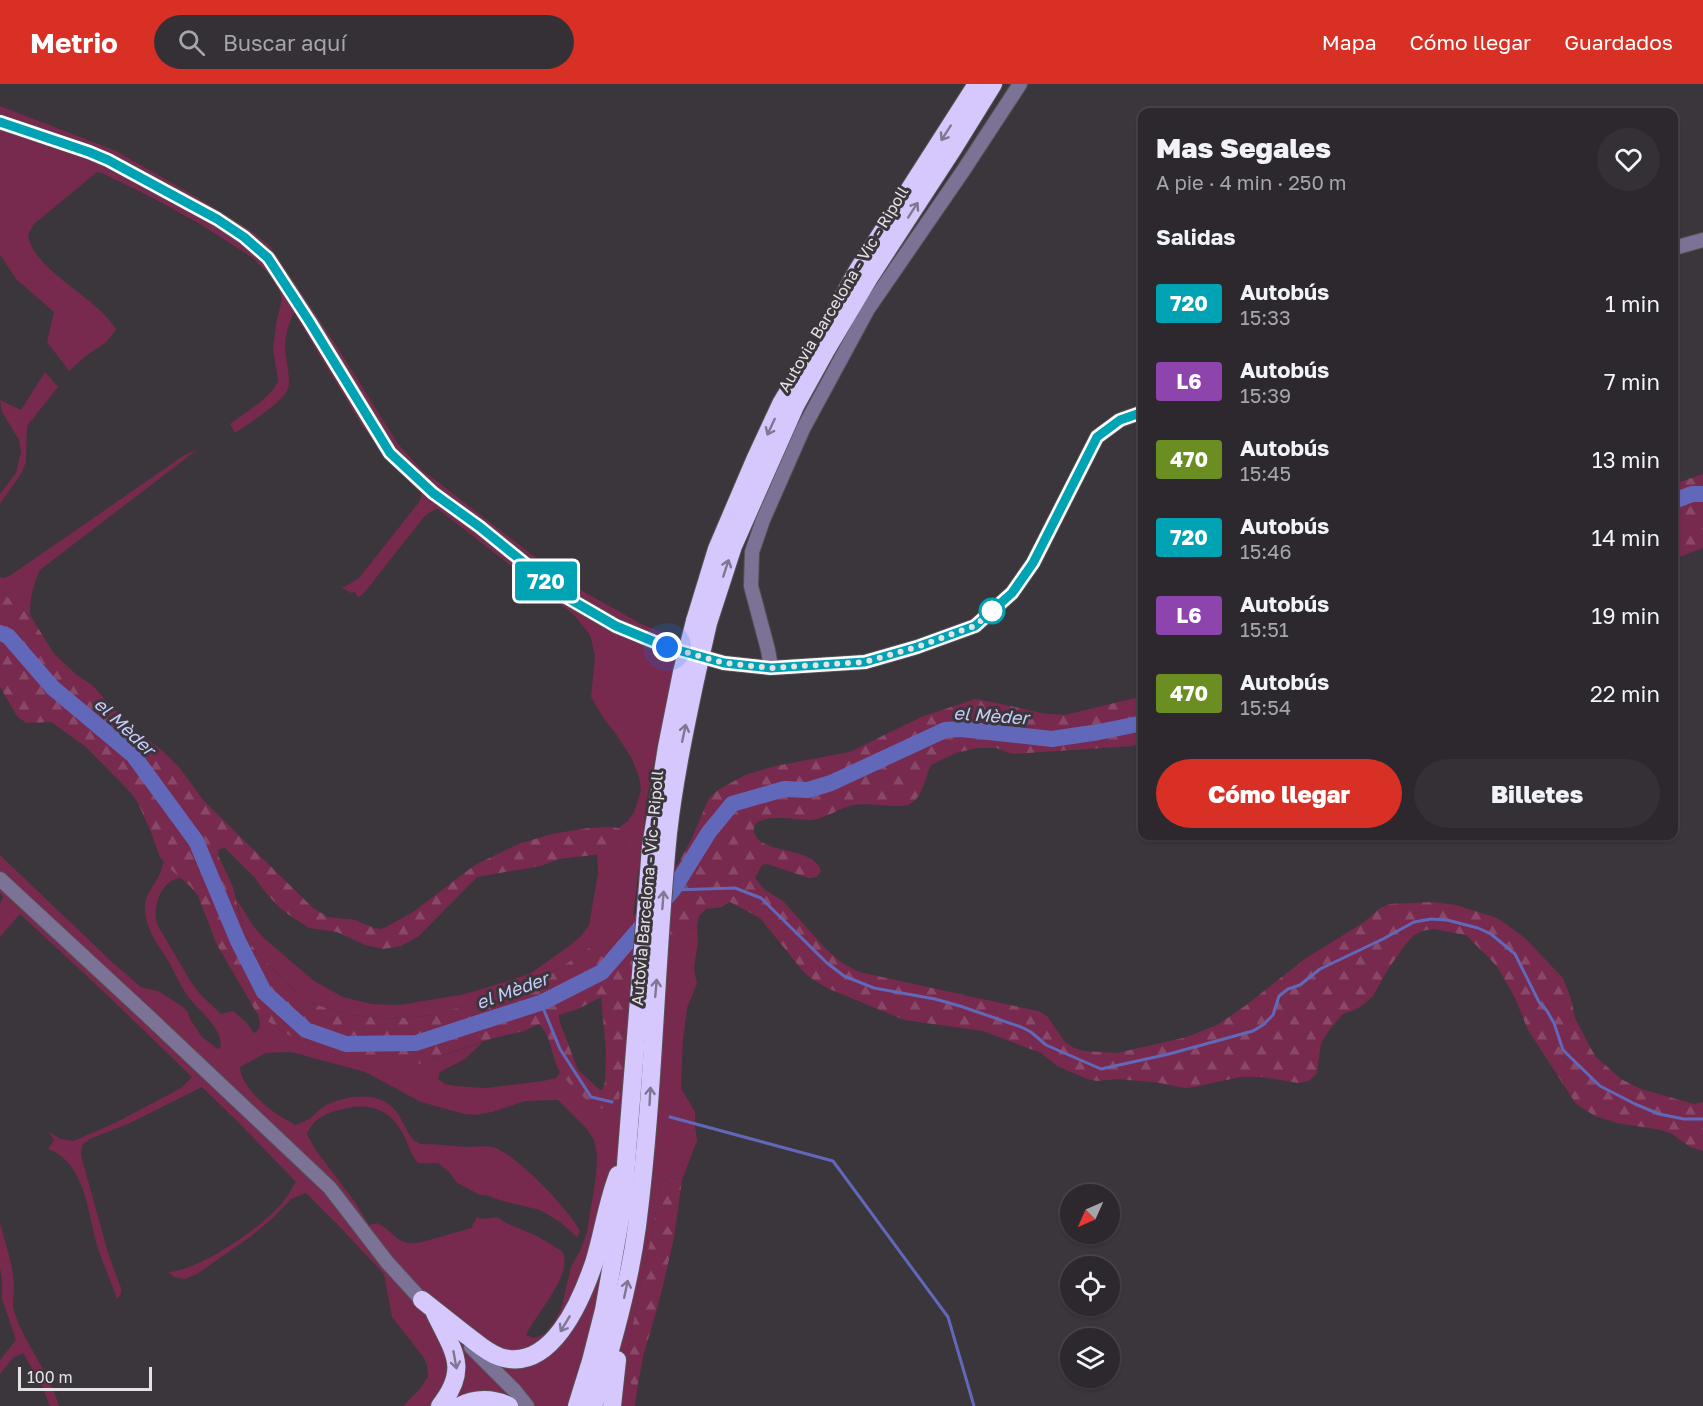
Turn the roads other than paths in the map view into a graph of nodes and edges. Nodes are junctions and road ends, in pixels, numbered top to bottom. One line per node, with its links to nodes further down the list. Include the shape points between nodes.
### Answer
1 (977, 84): 8 (highway, Autovia Barcelona - Vic - Ripoll, one-way to 8, via 858,270 782,404 717,549)
2 (993, 84): 8 (highway, Autovia Barcelona - Vic - Ripoll, one-way to 2, via 795,406 870,276)
3 (1020, 84): 9 (street, via 868,309 803,429 763,520 752,552 751,586)
4 (0, 122): 9 (street, via 108,160 244,237 268,258 390,453 433,493 566,597 616,626 667,647 724,663)
5 (1703, 240): 6 (street)
6 (1678, 247)
7 (1138, 414): 9 (street, via 1120,420 1097,437 1033,563 1012,593 975,626 865,662)
8 (702, 622): 10 (highway, Autovia Barcelona - Vic - Ripoll, bridge)
9 (771, 668)
10 (689, 674): 12 (highway, Autovia Barcelona - Vic - Ripoll, via 667,747 651,847); 14 (highway, Autovia Barcelona - Vic - Ripoll, one-way to 10, via 637,1227 669,832)
11 (0, 879): 13 (street, via 330,1188 387,1262)
12 (627, 1151): 13 (highway, one-way to 13, via 593,1264 577,1303 559,1334 540,1352 525,1358 499,1357); 19 (highway, Autovia Barcelona - Vic - Ripoll, via 623,1202 604,1310)
13 (428, 1307): 15 (highway, one-way to 15, via 453,1349 457,1365 456,1380); 18 (street)
14 (616, 1330): 20 (highway, Autovia Barcelona - Vic - Ripoll); 21 (highway, via 620,1337)
15 (440, 1406)
16 (460, 1406): 17 (highway, via 482,1400)
17 (509, 1406)
18 (527, 1406)
19 (577, 1406)
20 (593, 1406)
21 (612, 1406)

